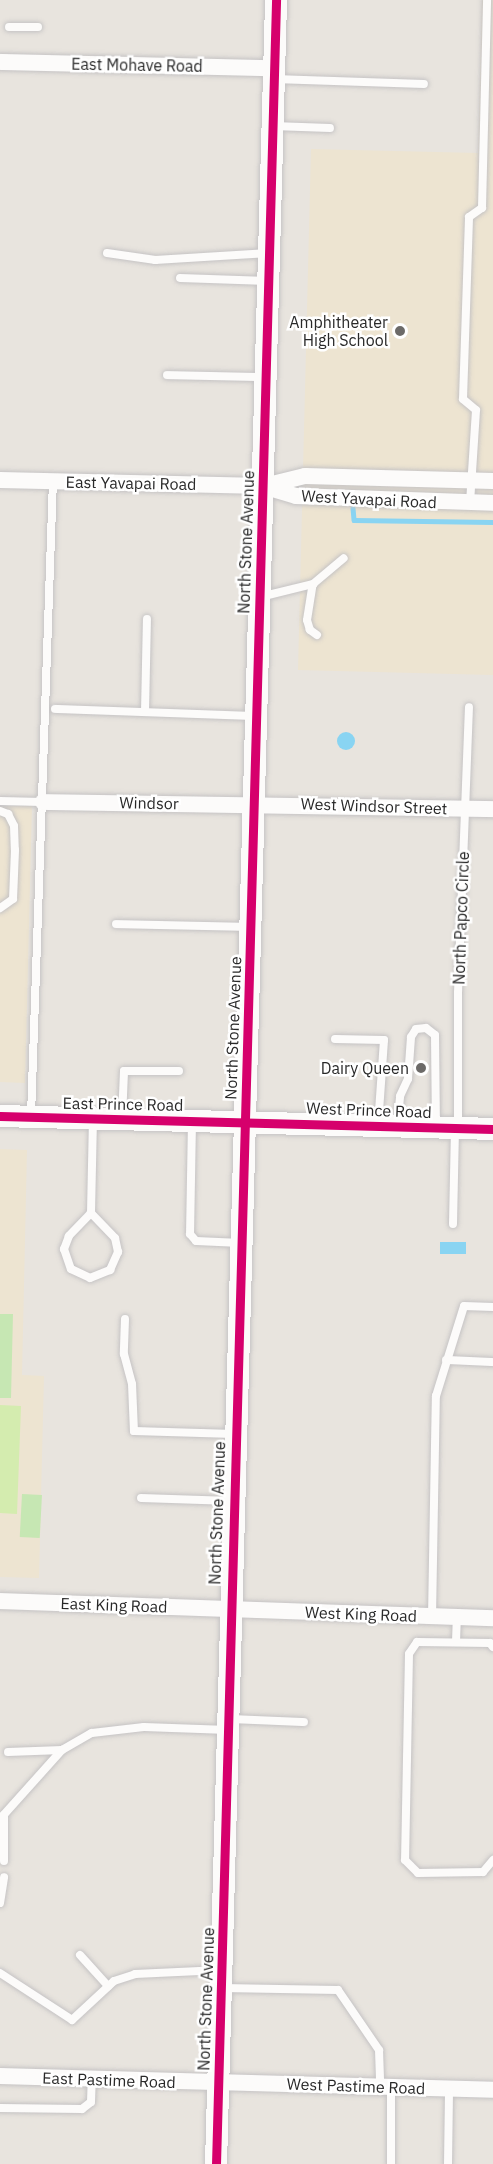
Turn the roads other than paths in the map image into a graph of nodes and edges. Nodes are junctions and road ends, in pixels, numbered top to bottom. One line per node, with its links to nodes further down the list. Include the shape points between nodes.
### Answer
1 (276, 0): 6 (main road, North Stone Avenue)
2 (487, 0): 18 (lane, via 482,208 469,217 463,389 463,399 476,410)
3 (9, 27): 4 (lane)
4 (38, 27)
5 (0, 62): 6 (street, East Mohave Road)
6 (274, 74): 7 (lane); 8 (main road, North Stone Avenue)
7 (424, 84)
8 (272, 126): 9 (lane); 11 (main road, North Stone Avenue)
9 (330, 128)
10 (107, 253): 11 (lane, via 155,260)
11 (269, 253): 13 (main road, North Stone Avenue)
12 (180, 278): 13 (lane)
13 (268, 281): 15 (main road, North Stone Avenue)
14 (167, 375): 15 (lane)
15 (266, 377): 20 (main road, North Stone Avenue)
16 (0, 480): 17 (street, East Yavapai Road)
17 (53, 481): 20 (street, East Yavapai Road); 33 (lane)
18 (471, 481): 19 (street, West Yavapai Road); 20 (street, West Yavapai Road, via 305,476); 21 (lane)
19 (493, 481)
20 (263, 486): 21 (street, West Yavapai Road, via 296,496); 25 (main road, North Stone Avenue)
21 (470, 503): 22 (street, West Yavapai Road)
22 (493, 503)
23 (344, 558): 24 (lane)
24 (313, 585): 25 (lane); 27 (lane, via 307,620 310,630)
25 (260, 597): 31 (main road, North Stone Avenue)
26 (147, 619): 30 (lane)
27 (317, 635)
28 (469, 707): 35 (lane, North Papco Circle)
29 (55, 709): 30 (lane)
30 (146, 712): 31 (lane)
31 (256, 716): 34 (main road, North Stone Avenue)
32 (0, 801): 33 (lane)
33 (43, 802): 34 (street, Windsor); 44 (lane)
34 (254, 804): 35 (street, West Windsor Street); 40 (main road, North Stone Avenue)
35 (465, 808): 36 (street, West Windsor Street); 50 (lane, North Papco Circle)
36 (493, 809)
37 (0, 811): 38 (lane, via 8,814 14,826 15,850 13,899)
38 (0, 908)
39 (116, 924): 40 (lane)
40 (251, 927): 48 (main road, North Stone Avenue)
41 (335, 1039): 49 (lane, via 384,1040)
42 (179, 1071): 46 (lane, via 124,1071)
43 (0, 1116): 44 (main road, East Prince Road)
44 (31, 1117): 45 (main road, East Prince Road)
45 (93, 1118): 46 (main road, East Prince Road); 52 (lane)
46 (122, 1119): 47 (main road, East Prince Road)
47 (192, 1120): 48 (main road, East Prince Road); 54 (lane, via 190,1234 196,1241)
48 (245, 1122): 49 (main road, West Prince Road); 54 (main road, North Stone Avenue)
49 (388, 1126): 50 (main road, West Prince Road); 50 (lane, via 408,1079 411,1037 416,1029 426,1028 435,1035)
50 (449, 1128): 51 (main road, West Prince Road); 53 (lane)
51 (493, 1129)
52 (92, 1213): 52 (lane, via 69,1236 64,1250 71,1269 90,1278 110,1270 118,1252 115,1238)
53 (453, 1224)
54 (241, 1243): 59 (main road, North Stone Avenue)
55 (493, 1307): 57 (lane, via 464,1306)
56 (124, 1319): 59 (lane, via 124,1354 132,1384 134,1431)
57 (446, 1360): 58 (lane); 64 (lane, via 436,1396)
58 (493, 1362)
59 (235, 1434): 61 (main road, North Stone Avenue)
60 (141, 1498): 61 (lane)
61 (232, 1501): 63 (main road, North Stone Avenue)
62 (0, 1601): 63 (street, East King Road)
63 (229, 1608): 64 (street, West King Road); 70 (main road, North Stone Avenue)
64 (432, 1617): 65 (street, West King Road)
65 (457, 1618): 66 (street, West King Road); 67 (lane)
66 (493, 1618)
67 (456, 1642): 68 (lane); 74 (lane, via 417,1642 409,1654 405,1860 418,1873 428,1873 483,1872)
68 (493, 1647)
69 (304, 1722): 70 (lane)
70 (229, 1724): 71 (lane, via 92,1733); 80 (main road, North Stone Avenue)
71 (62, 1750): 72 (lane); 73 (lane)
72 (8, 1752)
73 (2, 1817): 75 (lane)
74 (493, 1860)
75 (4, 1861)
76 (4, 1877): 77 (lane)
77 (0, 1902)
78 (80, 1955): 81 (lane)
79 (0, 1973): 81 (lane, via 72,2020)
80 (221, 1979): 81 (lane, via 162,1970 135,1974); 84 (main road, North Stone Avenue); 85 (lane, via 338,1990 379,2050)
81 (108, 1986)
82 (0, 2076): 83 (street, East Pastime Road)
83 (92, 2079): 84 (street, East Pastime Road); 88 (lane, via 91,2102 82,2109)
84 (219, 2083): 85 (street, West Pastime Road); 89 (main road, North Stone Avenue)
85 (385, 2087): 86 (street, West Pastime Road); 90 (lane)
86 (449, 2089): 87 (street, West Pastime Road); 91 (lane)
87 (493, 2090)
88 (0, 2108)
89 (216, 2164)
90 (390, 2164)
91 (448, 2164)

